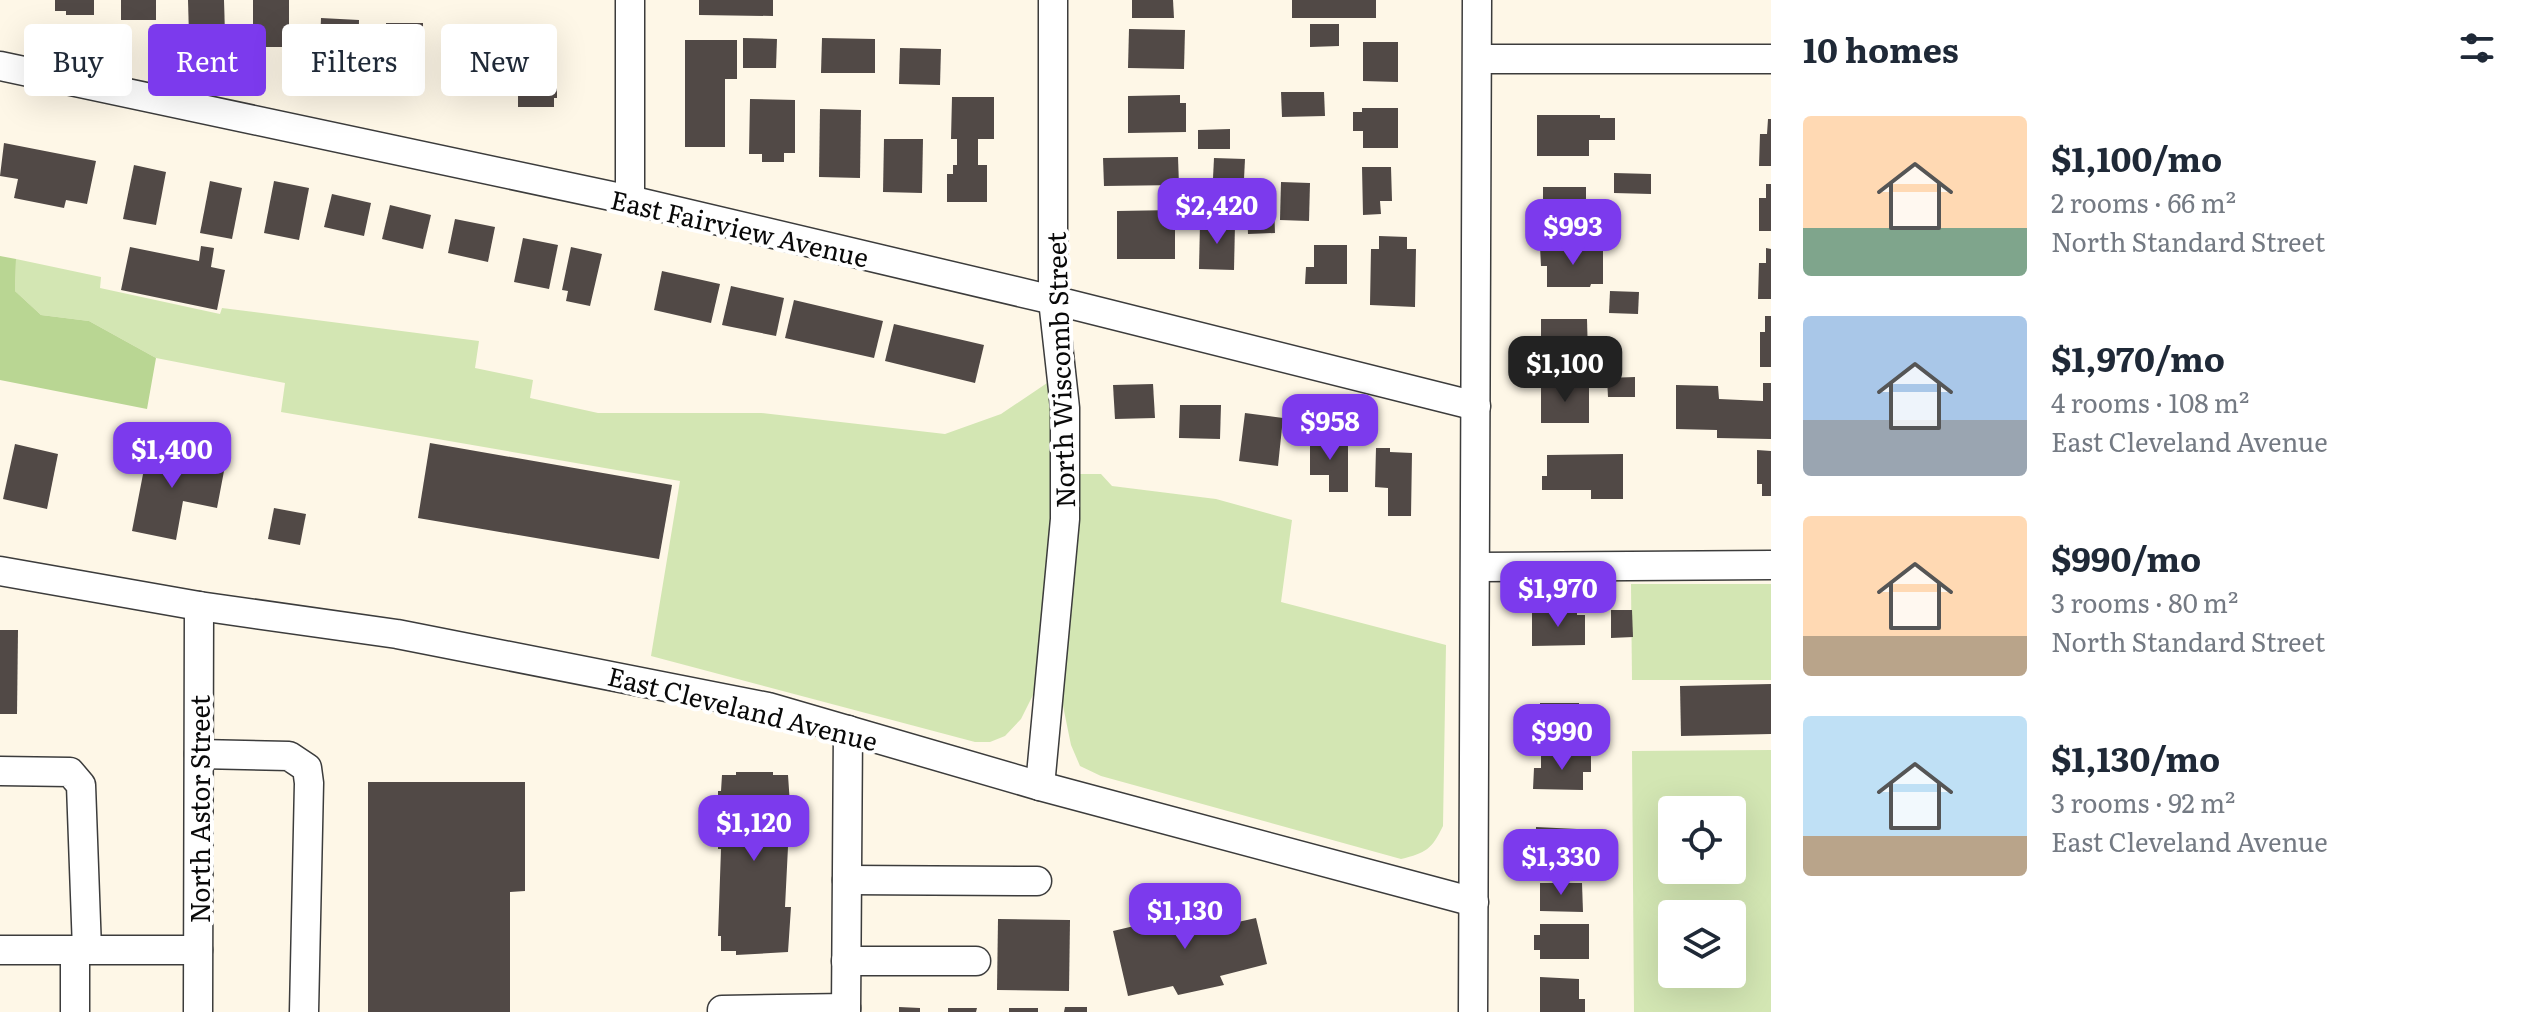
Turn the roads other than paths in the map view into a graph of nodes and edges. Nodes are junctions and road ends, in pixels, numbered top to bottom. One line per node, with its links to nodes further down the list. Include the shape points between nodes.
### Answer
1 (630, 0): 7 (street)
2 (1053, 0): 8 (street, North Wiscomb Street)
3 (1477, 0): 4 (street)
4 (1478, 59): 5 (street); 9 (street)
5 (1771, 59)
6 (0, 66): 7 (street, East Fairview Avenue)
7 (630, 200): 8 (street, East Fairview Avenue)
8 (1053, 300): 9 (street, East Fairview Avenue); 17 (street, North Wiscomb Street, via 1065,408 1065,519)
9 (1476, 406): 11 (street)
10 (1771, 565): 11 (street)
11 (1476, 567): 20 (street)
12 (0, 571): 13 (street, East Cleveland Avenue)
13 (199, 606): 14 (street, East Cleveland Avenue, via 397,634 584,669 768,707); 15 (street, North Astor Street)
14 (848, 730): 17 (street, East Cleveland Avenue); 18 (street)
15 (199, 754): 23 (street, North Astor Street); 30 (street, via 289,756 307,768)
16 (0, 771): 22 (street, via 70,772 81,785)
17 (1040, 786): 20 (street, East Cleveland Avenue)
18 (847, 880): 19 (street); 24 (street)
19 (1037, 881)
20 (1474, 902): 31 (street)
21 (0, 950): 22 (street)
22 (81, 950): 23 (street); 28 (street)
23 (198, 950): 29 (street, North Astor Street)
24 (846, 961): 25 (street); 27 (street)
25 (976, 961)
26 (722, 1010): 27 (street)
27 (846, 1010)
28 (75, 1012)
29 (198, 1012)
30 (304, 1012)
31 (1473, 1012)

